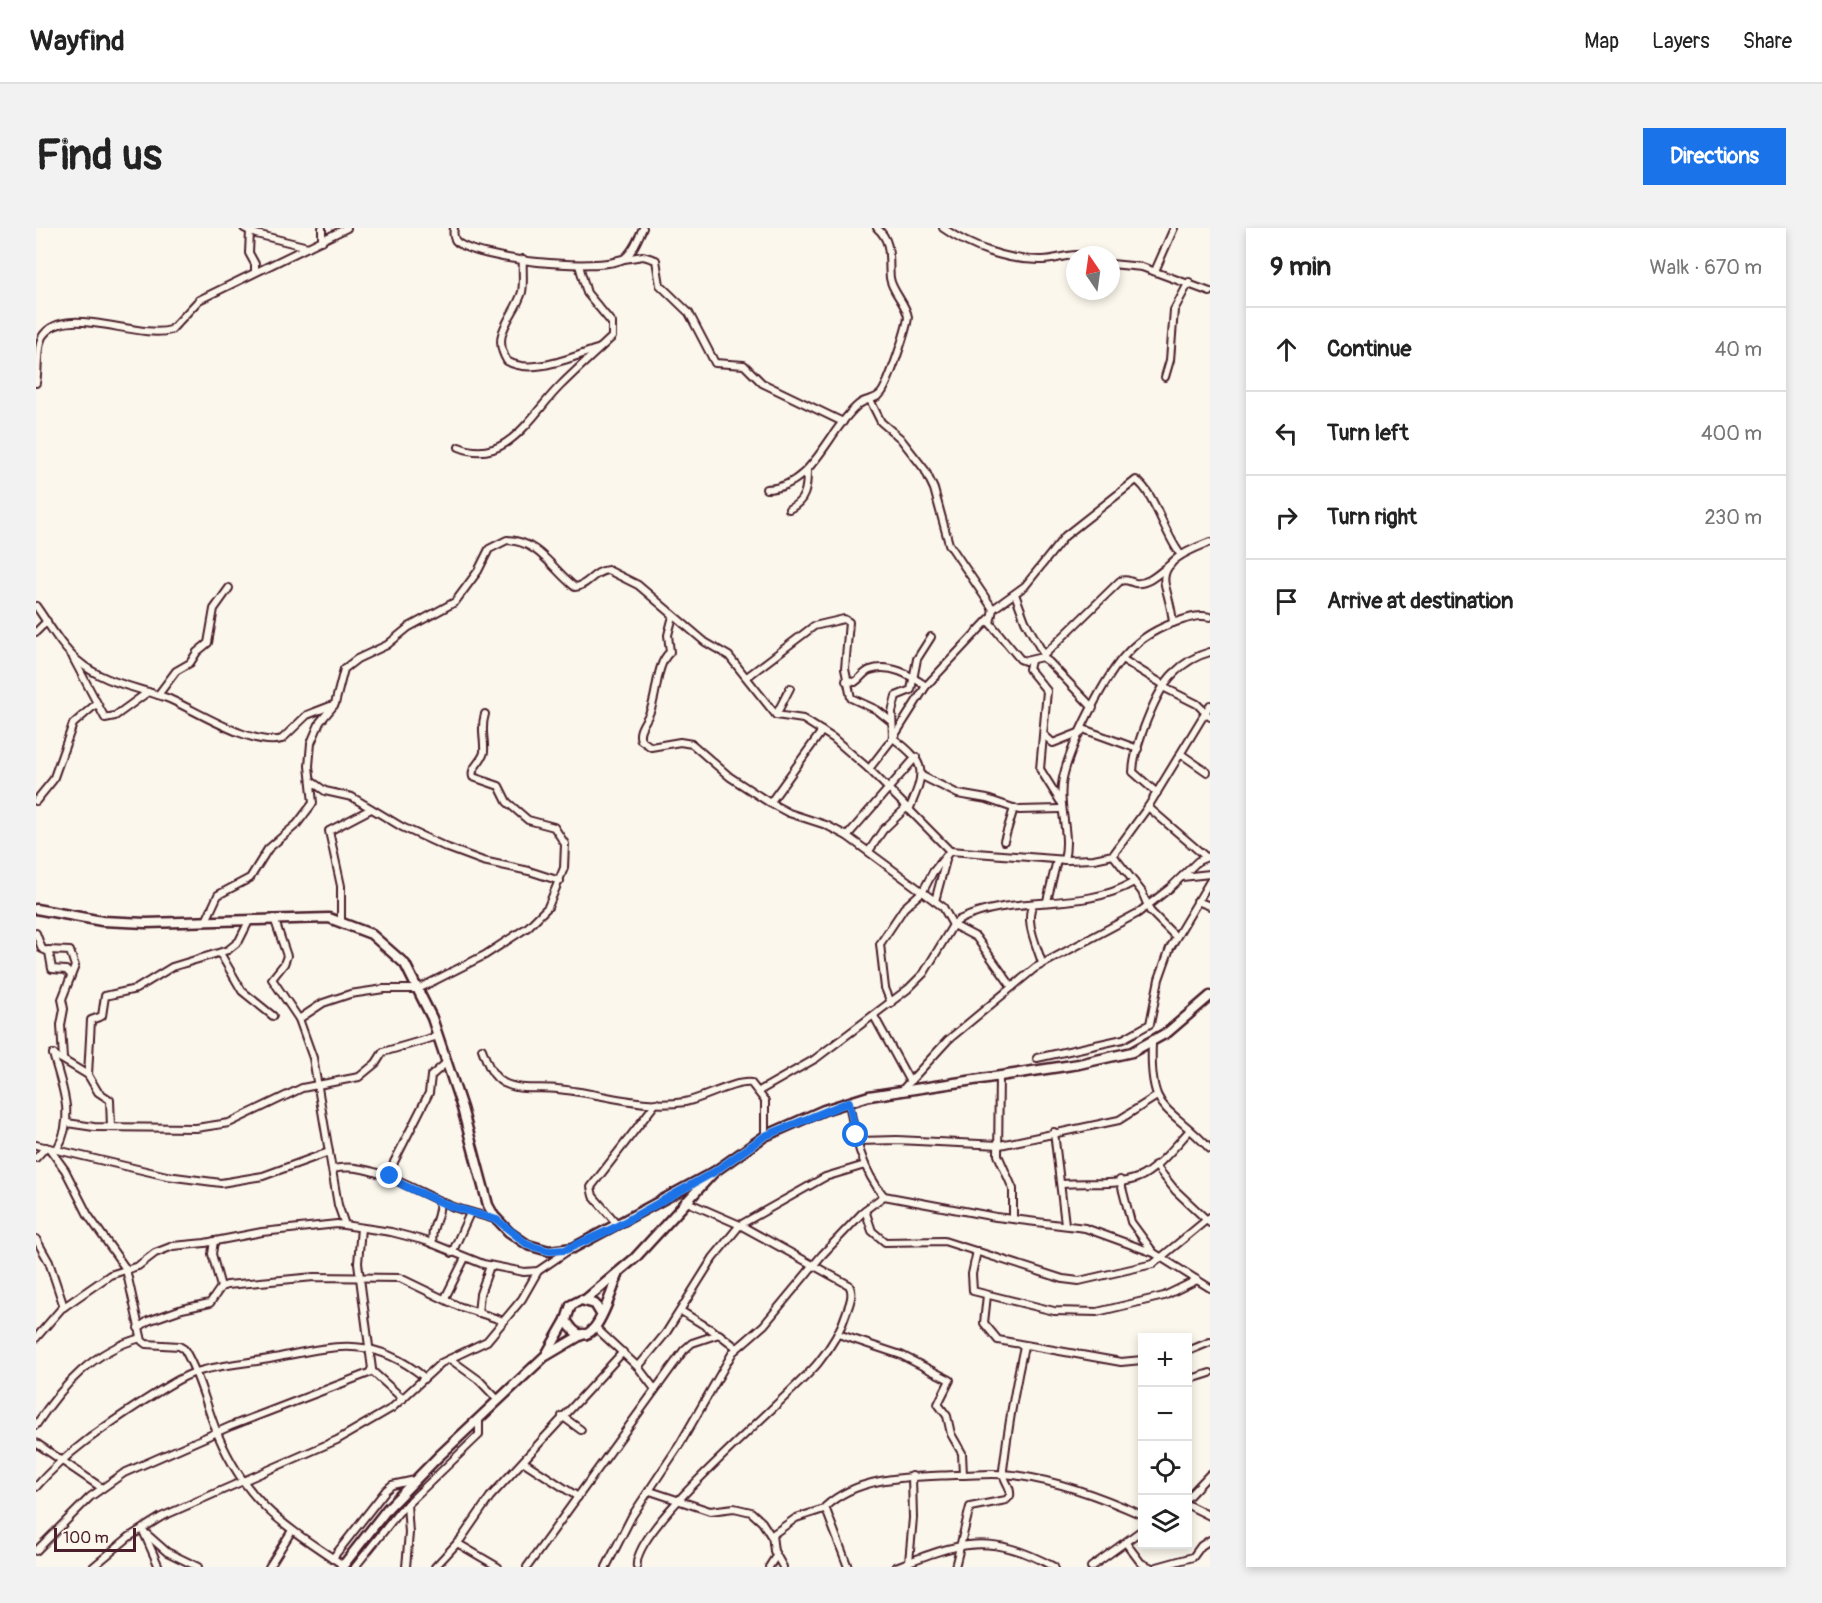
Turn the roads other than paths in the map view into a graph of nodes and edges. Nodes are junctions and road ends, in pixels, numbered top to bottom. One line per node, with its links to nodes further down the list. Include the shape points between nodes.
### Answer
1 (322, 228): 9 (street)
2 (347, 228): 9 (street)
3 (454, 228): 12 (street, via 458,242)
4 (643, 228): 13 (street, via 631,250)
5 (877, 228): 23 (street, via 888,246 890,278 908,317 884,389)
6 (943, 228): 11 (street, via 984,249 1020,260 1051,260)
7 (1174, 228): 17 (street)
8 (247, 230): 10 (street); 16 (street)
9 (322, 241): 10 (street)
10 (309, 247): 16 (street)
11 (1066, 255)
12 (523, 259): 14 (street); 20 (street, via 521,293 501,332 501,349 507,361 513,365 535,365)
13 (618, 260): 14 (street); 24 (street, via 643,256 656,261 660,285 689,313 715,363 744,365 762,383)
14 (579, 265): 20 (street, via 587,293 613,328 612,338)
15 (1120, 265): 17 (street)
16 (255, 272): 22 (street, via 195,303 179,324 167,332 80,321 49,329 41,341)
17 (1155, 272): 18 (street)
18 (1189, 282): 19 (street); 21 (street, via 1174,310)
19 (1210, 292)
20 (600, 348): 25 (street, via 511,440 487,452)
21 (1165, 377)
22 (36, 383)
23 (870, 400): 24 (street, via 862,402); 35 (street, via 882,422 925,470 949,544)
24 (843, 422): 26 (street)
25 (459, 447)
26 (807, 471): 27 (street, via 789,484); 28 (street, via 806,493 802,501)
27 (766, 489)
28 (789, 509)
29 (1210, 542): 30 (street)
30 (1181, 555): 31 (street); 33 (street, via 1165,532 1161,515 1136,480 1065,536)
31 (1171, 564): 40 (street, via 1164,579); 45 (street, via 1150,580 1116,584)
32 (228, 588): 55 (street, via 213,613 208,643 172,675)
33 (1016, 594): 35 (street); 45 (street)
34 (36, 606): 39 (street)
35 (993, 609): 38 (street)
36 (673, 616): 48 (street, via 729,656); 57 (street, via 638,585 616,573 602,571 575,587 540,552 507,540 489,549 461,597 408,627 387,645 349,664 341,675); 80 (street, via 668,635 670,652 663,660 652,707 640,732 641,740 651,747 692,744 730,777)
37 (1210, 617): 40 (street, via 1199,615)
38 (989, 619): 47 (street, via 1020,659); 51 (street)
39 (47, 621): 41 (street); 44 (street)
40 (1173, 623): 46 (street, via 1141,641)
41 (36, 632)
42 (931, 637): 49 (street, via 920,652)
43 (1210, 652): 52 (street, via 1191,658)
44 (71, 654): 54 (street, via 116,682); 56 (street)
45 (1043, 656): 47 (street); 59 (street)
46 (1122, 658): 52 (street); 59 (street)
47 (1031, 661): 67 (street, via 1029,669 1047,691)
48 (747, 677): 50 (street, via 814,626 844,619 849,622 850,632); 62 (street)
49 (915, 678): 50 (street, via 880,668 867,671 855,682); 51 (street); 64 (street, via 911,690 894,699)
50 (846, 681): 64 (street, via 855,702 878,710)
51 (926, 686): 68 (street)
52 (1164, 686): 60 (street); 69 (street)
53 (790, 688): 62 (street)
54 (148, 692): 55 (street); 56 (street, via 112,718 105,718)
55 (159, 695): 57 (street, via 218,723 268,740 282,739 307,715)
56 (96, 704): 78 (street, via 73,724 53,780)
57 (335, 704): 75 (street, via 320,722 311,743)
58 (1210, 705): 60 (street)
59 (1093, 708): 65 (street)
60 (1205, 711): 63 (street); 70 (street)
61 (485, 714): 95 (street, via 481,729 483,755 471,774 500,786 507,802 528,820 558,830 566,852)
62 (776, 715): 66 (street, via 803,719)
63 (1210, 717)
64 (892, 722): 68 (street)
65 (1082, 730): 67 (street, via 1058,743); 69 (street); 79 (street, via 1066,766)
66 (822, 731): 72 (street); 80 (street)
67 (1044, 735): 79 (street, via 1041,772)
68 (893, 738): 71 (street); 72 (street)
69 (1138, 749): 77 (street, via 1133,772)
70 (1180, 754): 73 (street); 77 (street)
71 (916, 757): 74 (street); 76 (street)
72 (869, 769): 76 (street)
73 (1207, 771)
74 (922, 776): 83 (street, via 965,796); 84 (street)
75 (311, 781): 82 (street); 108 (street, via 314,799 304,816 271,846 246,882 218,895)
76 (890, 790): 84 (street); 86 (street)
77 (1157, 793): 81 (street)
78 (36, 801)
79 (1060, 801): 85 (street)
80 (770, 803): 86 (street)
81 (1148, 807): 90 (street); 91 (street)
82 (371, 808): 95 (street, via 411,832 483,861); 109 (street, via 328,831 341,886)
83 (1014, 808): 85 (street, via 1025,812); 87 (street)
84 (908, 809): 88 (street, via 888,825); 89 (street)
85 (1061, 809): 92 (street, via 1066,845)
86 (847, 836): 88 (street)
87 (1004, 841)
88 (869, 851): 98 (street)
89 (949, 852): 92 (street); 98 (street); 99 (street, via 941,869)
90 (1113, 855): 92 (street, via 1094,860); 97 (street)
91 (1208, 856): 94 (street)
92 (1060, 860): 100 (street)
93 (1210, 874): 94 (street)
94 (1182, 878): 103 (street)
95 (560, 881): 118 (street, via 548,907 528,927 485,955)
96 (1210, 881): 101 (street)
97 (1134, 882): 100 (street, via 1095,897); 103 (street)
98 (923, 891): 99 (street); 120 (street, via 904,908 879,946)
99 (935, 901): 110 (street, via 947,911)
100 (1047, 901): 102 (street)
101 (1197, 901): 104 (street); 112 (street)
102 (1033, 904): 110 (street, via 982,911); 115 (street, via 1031,923)
103 (1147, 906): 112 (street); 115 (street)
104 (1210, 906)
105 (36, 909): 108 (main road, via 102,921)
106 (274, 918): 107 (main road); 109 (main road, via 329,918); 123 (street, via 286,956 272,979)
107 (250, 919): 108 (main road); 114 (street, via 239,941)
108 (206, 921)
109 (341, 922): 118 (main road, via 371,934 405,964)
110 (953, 925): 117 (street, via 976,937); 120 (street, via 918,979)
111 (36, 933): 113 (street, via 42,949)
112 (1175, 936): 127 (street, via 1147,1026 1122,1039)
113 (48, 950): 116 (street, via 52,969 66,970); 116 (street, via 72,953 75,966)
114 (220, 953): 121 (street, via 242,991); 130 (street, via 172,967 136,989 105,996 102,1016 91,1020)
115 (1042, 963): 117 (street)
116 (71, 975): 128 (street, via 62,999)
117 (1012, 987): 132 (street, via 948,1040)
118 (418, 988): 123 (street, via 350,994 322,1003); 124 (main road)
119 (1210, 996): 125 (main road)
120 (891, 1003): 122 (street)
121 (273, 1016)
122 (874, 1016): 132 (street); 135 (street, via 813,1060)
123 (299, 1019): 133 (street)
124 (438, 1036): 129 (main road); 133 (street, via 388,1049 359,1077)
125 (1152, 1043): 131 (main road, via 1105,1059); 136 (street, via 1151,1076)
126 (482, 1049): 138 (street, via 494,1075 511,1085)
127 (1036, 1058)
128 (63, 1059): 130 (street); 139 (street, via 53,1054 67,1107)
129 (447, 1062): 155 (street, via 431,1076 429,1093 394,1162); 164 (main road, via 488,1205)
130 (88, 1075): 140 (street, via 98,1092 111,1102)
131 (999, 1076): 134 (main road); 146 (street)
132 (910, 1082): 134 (street)
133 (318, 1087): 140 (street, via 302,1088 229,1123 196,1128); 149 (street)
134 (903, 1089): 137 (main road)
135 (759, 1091): 138 (street, via 748,1082 688,1101); 143 (street, via 765,1101)
136 (1157, 1096): 141 (street, via 1170,1115); 142 (street, via 1119,1120)
137 (849, 1102): 143 (main road); 144 (street)
138 (656, 1103): 168 (street, via 591,1186 593,1196)
139 (67, 1123): 140 (street); 147 (street)
140 (111, 1127)
141 (1190, 1130): 148 (street); 151 (street)
142 (1054, 1132): 146 (street); 157 (street)
143 (765, 1136): 154 (main road)
144 (859, 1141): 146 (street); 152 (street)
145 (36, 1145): 147 (street)
146 (998, 1145): 163 (street, via 1000,1162 1013,1188)
147 (51, 1148): 149 (street, via 167,1176 221,1183 263,1176); 150 (street); 182 (street, via 88,1215)
148 (1210, 1149)
149 (329, 1152): 153 (street)
150 (36, 1158)
151 (1155, 1165): 156 (street, via 1139,1177); 165 (street, via 1174,1190)
152 (865, 1166): 158 (street); 169 (street, via 825,1177)
153 (333, 1169): 155 (street, via 362,1168); 167 (street)
154 (714, 1172): 160 (main road); 168 (main road)
155 (390, 1179): 159 (street)
156 (1120, 1180): 157 (street); 177 (street, via 1131,1222)
157 (1062, 1184): 166 (street)
158 (884, 1196): 161 (street); 163 (street)
159 (439, 1200): 162 (street); 173 (street)
160 (685, 1201): 169 (street); 184 (main road)
161 (865, 1210): 175 (street, via 872,1231 885,1242 939,1240); 181 (street)
162 (470, 1212): 164 (street); 176 (street)
163 (1013, 1219): 166 (street)
164 (497, 1220): 174 (main road, via 519,1239 539,1249)
165 (1209, 1220): 179 (street)
166 (1065, 1224): 177 (street)
167 (345, 1225): 170 (street); 172 (street, via 262,1232)
168 (618, 1225): 174 (main road)
169 (740, 1225): 181 (street); 193 (street, via 712,1258)
170 (361, 1228): 173 (street); 185 (street)
171 (36, 1239): 192 (street, via 49,1262)
172 (214, 1241): 182 (street, via 173,1246); 187 (street, via 212,1254)
173 (433, 1244): 176 (street)
174 (573, 1248): 183 (street)
175 (977, 1251): 179 (street, via 1070,1280 1144,1268); 189 (street, via 972,1290)
176 (452, 1253): 178 (street)
177 (1154, 1253): 179 (street)
178 (465, 1258): 180 (street); 190 (street)
179 (1162, 1258): 186 (street)
180 (490, 1266): 183 (street); 194 (street)
181 (812, 1266): 203 (street, via 851,1286); 210 (street, via 764,1325)
182 (126, 1269): 192 (street, via 110,1275); 200 (street)
183 (538, 1271): 197 (street)
184 (618, 1274): 191 (main road); 195 (main road)
185 (359, 1278): 187 (street, via 314,1277); 190 (street, via 402,1278); 209 (street)
186 (1197, 1280): 188 (street); 189 (street, via 1164,1296 1097,1312 1054,1311)
187 (221, 1287): 200 (street, via 210,1303 182,1309)
188 (1210, 1288)
189 (987, 1295): 208 (street, via 983,1316 988,1331 998,1340)
190 (445, 1298): 194 (street)
191 (585, 1300): 195 (main road, via 595,1304); 196 (main road, via 571,1305)
192 (64, 1307): 199 (street)
193 (681, 1311): 204 (street); 216 (street)
194 (478, 1312): 197 (street)
195 (601, 1314): 201 (main road)
196 (566, 1320): 202 (main road, via 572,1329); 213 (main road)
197 (504, 1321): 214 (street, via 483,1345)
198 (36, 1326): 199 (street)
199 (44, 1328): 205 (street)
200 (138, 1328): 206 (street)
201 (596, 1328): 202 (main road); 212 (street)
202 (583, 1334): 213 (main road)
203 (838, 1334): 235 (street, via 901,1355 950,1380 938,1404 962,1451); 244 (street, via 805,1377)
204 (720, 1335): 210 (street); 222 (street, via 687,1346)
205 (36, 1338)
206 (141, 1338): 218 (street, via 146,1344 182,1348); 227 (street, via 114,1347 86,1366)
207 (1210, 1342): 211 (street)
208 (1024, 1346): 215 (street, via 1121,1362); 233 (street, via 1008,1421)
209 (369, 1347): 217 (street); 218 (street, via 342,1345 308,1350); 220 (street)
210 (737, 1348): 241 (street)
211 (1192, 1349)
212 (622, 1352): 216 (street); 225 (street)
213 (544, 1357): 224 (main road)
214 (450, 1359): 220 (street); 224 (street)
215 (1138, 1360)
216 (638, 1367): 222 (street)
217 (371, 1370): 223 (street); 229 (street, via 365,1376)
218 (194, 1373): 229 (street); 231 (street, via 115,1419)
219 (1210, 1373): 221 (street)
220 (424, 1377): 223 (street)
221 (1192, 1379)
222 (654, 1388): 243 (street)
223 (403, 1399): 238 (street, via 350,1433)
224 (498, 1400): 226 (main road)
225 (562, 1416): 228 (street); 232 (street)
226 (479, 1418): 237 (main road); 245 (street, via 479,1435)
227 (36, 1425)
228 (581, 1431)
229 (217, 1433): 238 (street); 240 (street, via 137,1467)
230 (36, 1443): 231 (street)
231 (64, 1461): 239 (street); 240 (street)
232 (524, 1462): 243 (street); 255 (street, via 490,1497)
233 (1003, 1473): 235 (street); 248 (street, via 1052,1482); 257 (street, via 1011,1490 1009,1498 970,1507)
234 (1210, 1474): 242 (street)
235 (963, 1475): 236 (street)
236 (912, 1476): 247 (street, via 859,1488); 261 (street)
237 (415, 1480): 260 (street, via 386,1490); 263 (main road)
238 (243, 1482): 250 (street, via 161,1517); 251 (street, via 262,1507)
239 (36, 1488)
240 (102, 1488): 258 (street)
241 (650, 1491): 244 (street); 273 (street, via 632,1516)
242 (1190, 1495)
243 (578, 1497): 272 (street)
244 (679, 1500): 253 (street, via 710,1511 734,1508 751,1512); 274 (street, via 639,1553)
245 (407, 1504): 268 (street); 269 (street)
246 (1192, 1507): 249 (street)
247 (824, 1509): 253 (street, via 796,1518); 277 (street)
248 (1138, 1513)
249 (1210, 1516)
250 (142, 1531): 264 (street); 265 (street); 266 (street, via 167,1552)
251 (291, 1532): 260 (street); 267 (street)
252 (1138, 1534): 256 (street)
253 (771, 1536): 259 (street)
254 (1210, 1540): 262 (street)
255 (457, 1543): 270 (street); 271 (street)
256 (1126, 1543): 281 (street); 282 (street, via 1141,1563)
257 (960, 1544): 261 (street); 279 (street); 280 (street, via 994,1545)
258 (36, 1551)
259 (776, 1556): 275 (street); 276 (street)
260 (332, 1559): 263 (street)
261 (909, 1562): 278 (street)
262 (1178, 1565): 283 (street)
263 (342, 1566)
264 (93, 1567)
265 (159, 1567)
266 (198, 1567)
267 (269, 1567)
268 (355, 1567)
269 (406, 1567)
270 (435, 1567)
271 (498, 1567)
272 (527, 1567)
273 (606, 1567)
274 (637, 1567)
275 (769, 1567)
276 (783, 1567)
277 (848, 1567)
278 (896, 1567)
279 (955, 1567)
280 (1054, 1567)
281 (1091, 1567)
282 (1150, 1567)
283 (1157, 1567)

